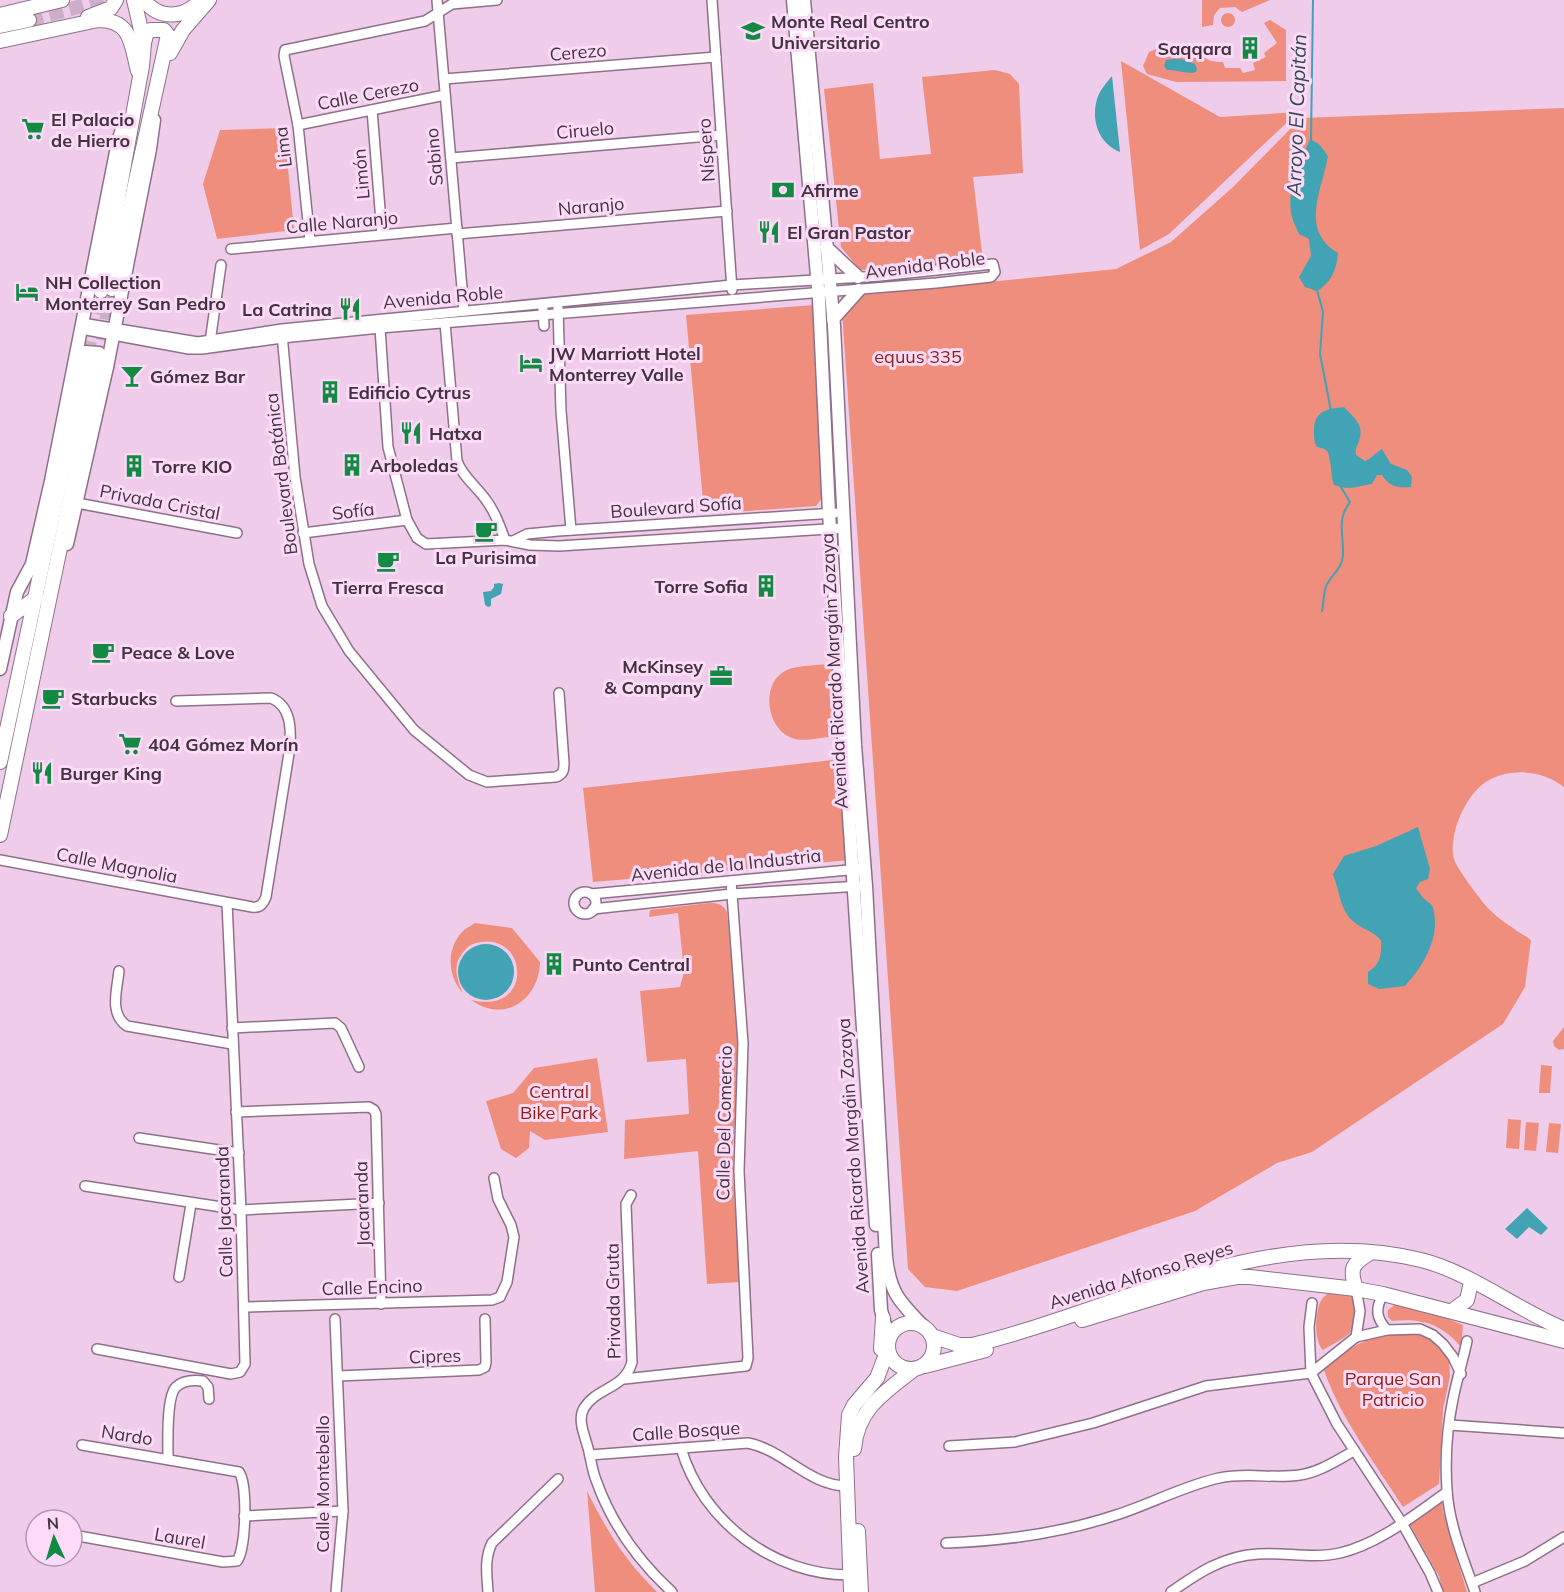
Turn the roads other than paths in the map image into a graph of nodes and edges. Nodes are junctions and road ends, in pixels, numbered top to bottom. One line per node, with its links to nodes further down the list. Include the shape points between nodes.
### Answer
1 (62, 0): 13 (main road)
2 (116, 0): 16 (main road, via 111,8)
3 (134, 0): 18 (main road)
4 (144, 0): 5 (main road, via 156,11 174,15 188,12)
5 (200, 0)
6 (209, 0): 20 (main road, via 183,30)
7 (437, 0): 12 (street, Sabino)
8 (497, 0): 12 (street, via 452,4)
9 (712, 0): 19 (street, Níspero)
10 (793, 0): 39 (street, Avenida Ricardo Margáin Zozaya)
11 (804, 0): 32 (street, Avenida Ricardo Margáin Zozaya)
12 (438, 14): 22 (street, Sabino); 25 (street, Lima, via 425,21 285,50)
13 (0, 15)
14 (29, 20): 15 (main road)
15 (0, 26)
16 (55, 29): 17 (main road); 21 (main road, via 98,20 116,22 123,27 132,47)
17 (0, 40)
18 (144, 43): 20 (main road, via 150,30 167,33); 21 (main road)
19 (716, 57): 22 (street, Cerezo); 26 (street, Níspero)
20 (161, 71): 40 (main road)
21 (140, 79): 40 (main road)
22 (444, 79): 23 (street, Sabino)
23 (445, 95): 24 (street, Calle Cerezo); 27 (street, Sabino)
24 (372, 110): 25 (street, Calle Cerezo); 30 (street, Limón)
25 (298, 125): 31 (street, Lima)
26 (721, 135): 27 (street, Ciruelo); 28 (street, Níspero)
27 (451, 158): 29 (street, Sabino)
28 (727, 211): 29 (street, Naranjo); 38 (street, Níspero)
29 (457, 231): 30 (street, Calle Naranjo); 44 (street, Sabino)
30 (382, 234): 31 (street, Calle Naranjo)
31 (310, 241): 33 (street, Calle Naranjo)
32 (826, 247): 37 (street); 39 (street, Avenida Ricardo Margáin Zozaya)
33 (231, 249)
34 (221, 265): 54 (street)
35 (935, 270): 36 (street); 36 (street, Avenida Roble, via 993,264 995,268 991,277); 37 (street, Avenida Roble)
36 (936, 283): 37 (street, Avenida Roble)
37 (859, 284): 39 (street, Avenida Roble); 47 (street)
38 (732, 285): 39 (street, Avenida Roble); 41 (street, Níspero); 42 (street, Avenida Roble)
39 (824, 286): 41 (street, Avenida Roble); 47 (street, Avenida Ricardo Margáin Zozaya); 59 (street, Avenida Ricardo Margáin Zozaya)
40 (106, 288): 49 (street); 52 (street)
41 (733, 298): 45 (street, Avenida Roble)
42 (558, 303): 43 (street, Avenida Roble); 45 (street)
43 (543, 304): 44 (street, Avenida Roble); 46 (street)
44 (464, 311): 53 (street, Avenida Roble)
45 (559, 313): 46 (street, Avenida Roble); 63 (street, via 561,411)
46 (544, 315): 48 (street, Avenida Roble); 50 (street)
47 (833, 319): 58 (street, Avenida Ricardo Margáin Zozaya)
48 (445, 323): 51 (street, Avenida Roble); 66 (street, via 457,461 488,502)
49 (82, 326): 52 (street, Avenida Roble); 56 (street)
50 (544, 326)
51 (380, 328): 53 (street, Avenida Roble); 60 (street, via 388,447)
52 (114, 331): 53 (street, Avenida Roble, via 196,349); 54 (street, Avenida Roble); 55 (street)
53 (282, 334): 54 (street, Avenida Roble); 65 (street, Boulevard Botánica)
54 (210, 342)
55 (98, 361): 56 (street, via 102,356 95,352 82,354); 57 (street); 67 (main road); 68 (main road)
56 (74, 362): 69 (street, via 32,564 18,589)
57 (77, 503): 64 (street, Privada Cristal); 67 (street, via 66,547)
58 (842, 512): 59 (street, Boulevard Sofía); 62 (street, Avenida Ricardo Margáin Zozaya)
59 (829, 513): 61 (street, Avenida Ricardo Margáin Zozaya); 63 (street, Boulevard Sofía)
60 (409, 525): 65 (street, Sofía); 66 (street, Boulevard Sofía, via 426,544)
61 (830, 528): 62 (street, Boulevard Sofía); 66 (street, Boulevard Sofía, via 559,546); 76 (street, Avenida Ricardo Margáin Zozaya)
62 (843, 528): 76 (street, Avenida Ricardo Margáin Zozaya)
63 (571, 530): 66 (street, Boulevard Sofía, via 527,534)
64 (237, 533)
65 (303, 533): 71 (street, Boulevard Botánica, via 322,606 349,651 414,730 468,775 487,782 561,775 564,763)
66 (509, 540)
67 (55, 571): 74 (main road)
68 (36, 598): 69 (main road); 73 (main road)
69 (11, 616): 70 (street)
70 (0, 669)
71 (559, 693)
72 (176, 701): 81 (street, Calle Magnolia, via 271,698 286,711 290,747 266,897 256,908)
73 (0, 762)
74 (0, 835)
75 (0, 860): 81 (street, Calle Magnolia)
76 (859, 869): 77 (street, Avenida de la Industria); 78 (street, Avenida Ricardo Margáin Zozaya)
77 (730, 881): 79 (street, Avenida de la Industria); 80 (street, Calle Del Comercio)
78 (860, 886): 80 (street, Avenida de la Industria); 107 (street, Avenida Ricardo Margáin Zozaya); 112 (street, Avenida Ricardo Margáin Zozaya, via 888,1272 895,1295)
79 (591, 894): 82 (street, via 596,901); 82 (street, via 579,893 574,904 582,913)
80 (732, 894): 82 (street, Avenida de la Industria); 123 (street, Calle Del Comercio, via 743,1042 739,1171 748,1358 746,1366)
81 (227, 903): 84 (street, Calle Jacaranda)
82 (593, 909)
83 (120, 971): 85 (street, via 115,1011 127,1026)
84 (232, 1028): 85 (street, Calle Jacaranda); 86 (street, via 335,1023)
85 (232, 1044): 87 (street, Calle Jacaranda)
86 (359, 1067)
87 (236, 1112): 89 (street, Calle Jacaranda); 93 (street, Jacaranda, via 369,1107 374,1110)
88 (139, 1138): 89 (street)
89 (239, 1153): 95 (street, Calle Jacaranda)
90 (494, 1178): 102 (street, Calle Encino, via 498,1200 514,1237 507,1282 500,1297)
91 (85, 1186): 94 (street)
92 (631, 1195): 123 (street, Privada Gruta, via 626,1204 632,1362)
93 (379, 1203): 95 (street); 102 (street, Jacaranda)
94 (191, 1204): 95 (street); 97 (street)
95 (241, 1210): 103 (street, Calle Jacaranda)
96 (1370, 1253): 98 (main road, Avenida Alfonso Reyes, via 1422,1260); 99 (main road, via 1353,1266); 112 (main road, Avenida Alfonso Reyes, via 1304,1252 1200,1272 972,1345 959,1345)
97 (179, 1276)
98 (1471, 1282): 106 (main road, via 1467,1300); 110 (main road, Avenida Alfonso Reyes)
99 (1356, 1288): 100 (main road, Avenida Alfonso Reyes); 105 (street); 119 (main road, Avenida Alfonso Reyes, via 1250,1277 1221,1279)
100 (1383, 1294): 104 (street); 106 (main road, Avenida Alfonso Reyes)
101 (1312, 1303): 120 (street)
102 (381, 1304): 103 (street, Calle Encino)
103 (244, 1307): 117 (street, Calle Jacaranda, via 245,1364 237,1374)
104 (1377, 1309): 105 (street); 111 (street)
105 (1360, 1311): 113 (street)
106 (1452, 1311): 115 (main road, Avenida Alfonso Reyes)
107 (883, 1318): 116 (street, Avenida Ricardo Margáin Zozaya); 118 (main road)
108 (334, 1319): 122 (street, Calle Montebello)
109 (485, 1320): 122 (street, Cipres, via 486,1362 479,1370)
110 (1564, 1329)
111 (1387, 1330): 113 (street); 121 (street, via 1420,1329 1433,1335 1453,1357)
112 (929, 1332): 116 (main road, via 909,1323 893,1331); 119 (main road, via 934,1351 932,1358)
113 (1356, 1337): 120 (street)
114 (1467, 1341): 121 (street)
115 (1564, 1341)
116 (888, 1344): 118 (main road); 119 (main road, via 890,1356 899,1367)
117 (97, 1348)
118 (883, 1366): 134 (main road, via 849,1415)
119 (919, 1368): 148 (main road, Avenida Alfonso Reyes, via 878,1398 856,1430)
120 (1311, 1373): 128 (street, via 1206,1386 1093,1423 1015,1442); 130 (street)
121 (1461, 1374): 125 (street)
122 (338, 1377): 136 (street, Calle Montebello)
123 (624, 1379): 131 (street, Privada Gruta, via 585,1408 581,1424)
124 (209, 1399): 132 (street, Nardo, via 203,1381 193,1380 174,1388)
125 (1450, 1425): 126 (street); 135 (street)
126 (1564, 1433)
127 (82, 1445): 132 (street, Nardo)
128 (949, 1446)
129 (681, 1448): 131 (street, Calle Bosque); 134 (street, Calle Bosque, via 748,1443 761,1446 819,1480); 142 (street, via 686,1466 707,1502 750,1544 811,1571)
130 (1354, 1451): 138 (street); 141 (street, via 1315,1472 1220,1478 1116,1516 1045,1533 989,1542)
131 (590, 1455): 146 (street, Privada Gruta, via 594,1477 624,1537 648,1570)
132 (168, 1459): 137 (street, Nardo, via 241,1474)
133 (558, 1479): 145 (street, via 492,1543 487,1562)
134 (847, 1486): 142 (main road)
135 (1447, 1492): 138 (street); 143 (street)
136 (343, 1511): 137 (street); 144 (street, Calle Montebello)
137 (244, 1516): 139 (street, Laurel, via 242,1550 233,1562)
138 (1402, 1523): 149 (street, via 1371,1542 1339,1553 1230,1558 1206,1568); 150 (street)
139 (84, 1537)
140 (1564, 1537): 143 (street)
141 (946, 1543)
142 (851, 1575): 147 (main road)
143 (1474, 1587)
144 (336, 1592)
145 (488, 1592)
146 (672, 1592)
147 (851, 1592)
148 (861, 1592)
149 (1171, 1592)
150 (1438, 1592)

